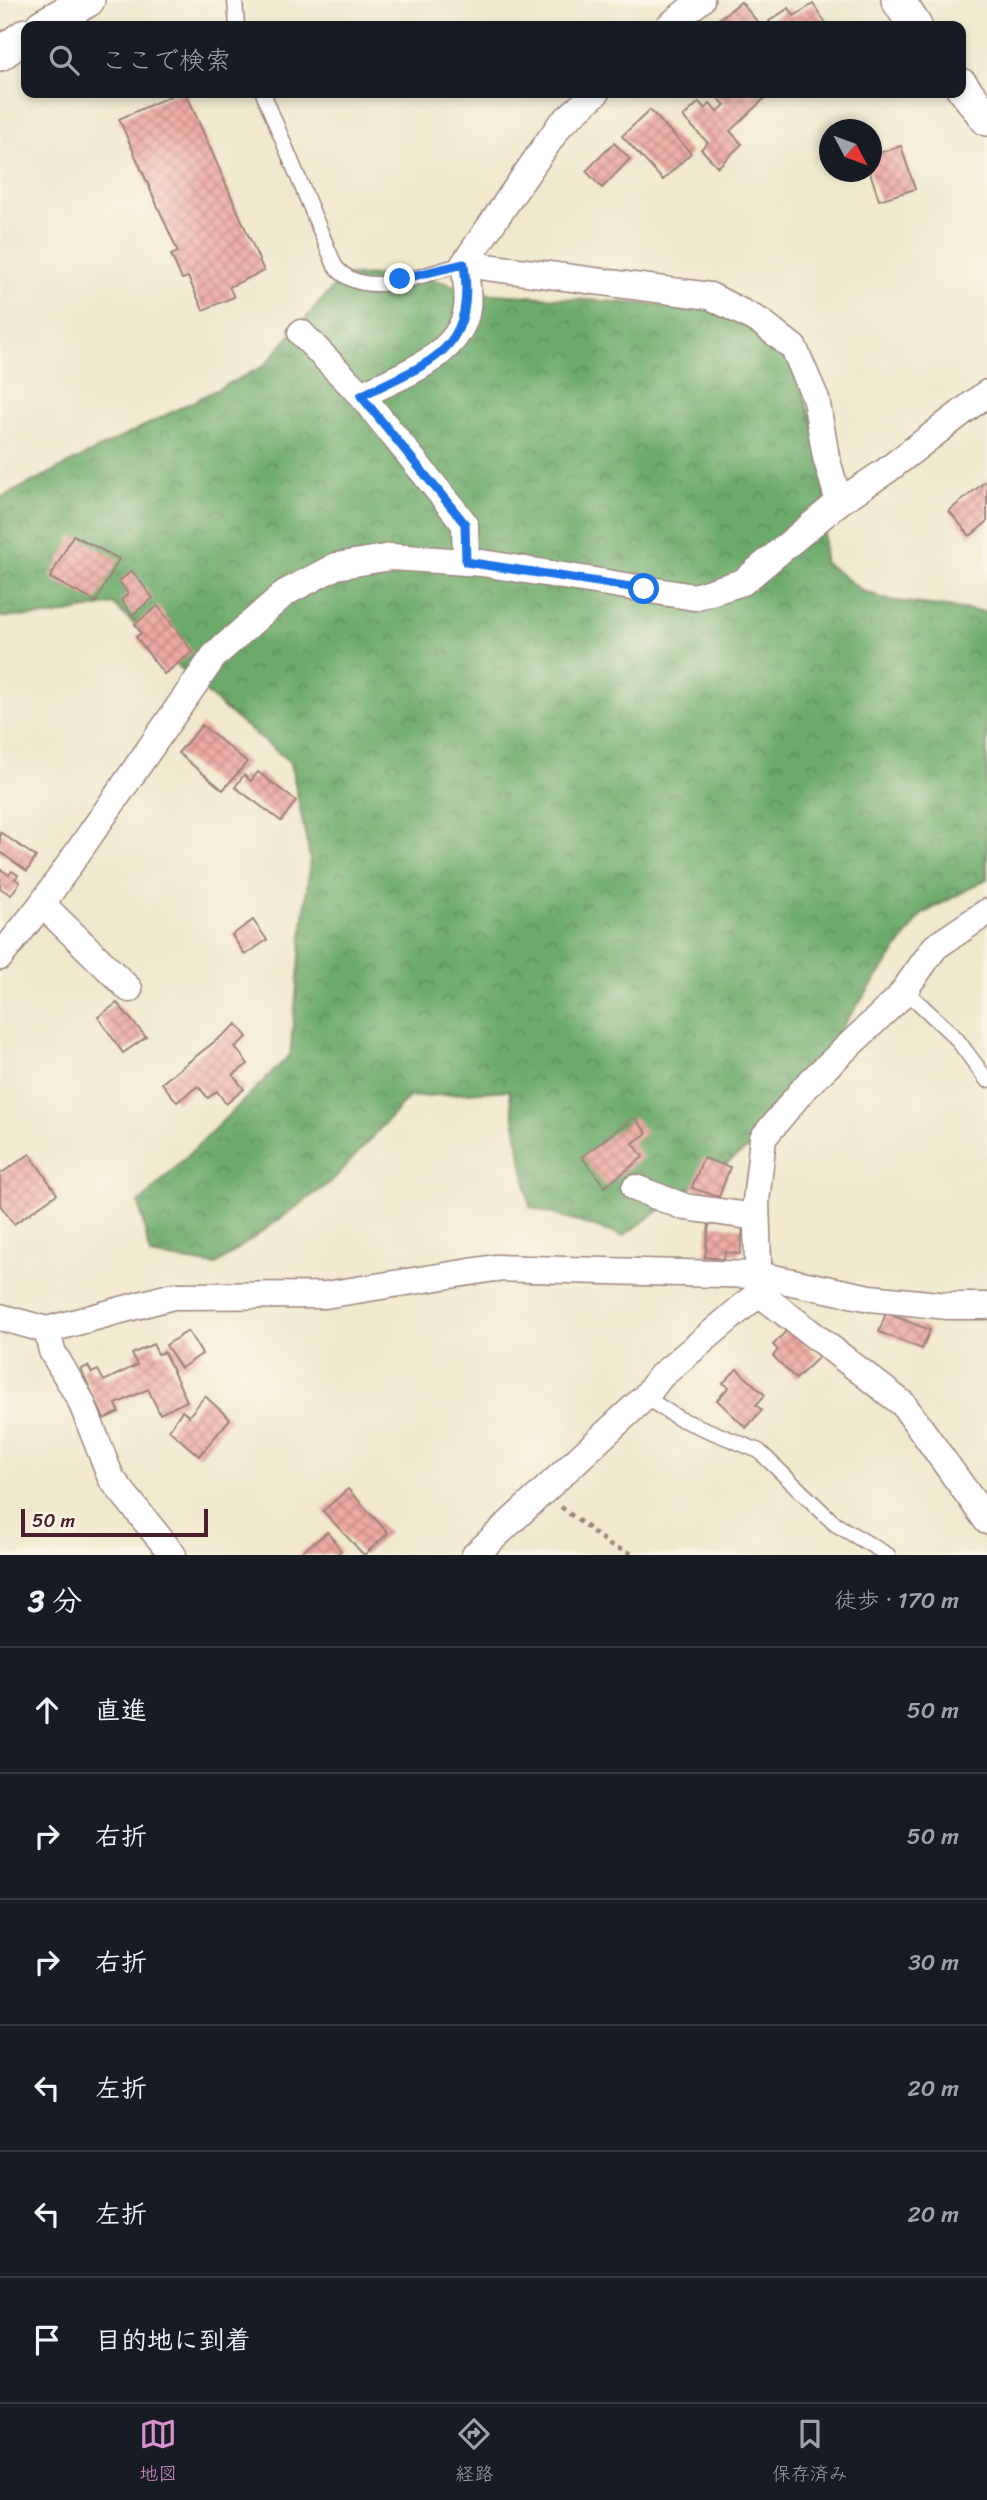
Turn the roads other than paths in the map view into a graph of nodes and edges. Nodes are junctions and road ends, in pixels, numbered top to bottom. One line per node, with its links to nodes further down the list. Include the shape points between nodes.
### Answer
1 (88, 0): 5 (street)
2 (235, 0): 6 (lane)
3 (701, 0): 7 (street)
4 (898, 0): 8 (street)
5 (51, 21)
6 (237, 21)
7 (675, 21)
8 (912, 21)
9 (21, 39): 10 (street)
10 (0, 54)
11 (966, 92): 14 (street)
12 (265, 98): 15 (lane, via 343,276 380,286)
13 (590, 98): 15 (street, via 560,125)
14 (987, 119)
15 (464, 264): 18 (street, via 467,311 452,340 424,368); 19 (street, via 710,296 761,322 794,348 816,400)
16 (302, 333): 18 (street)
17 (987, 393): 19 (street)
18 (361, 396): 20 (street, via 465,524)
19 (839, 502): 20 (street, via 743,582 694,597)
20 (466, 562): 21 (street, via 391,557 358,562 336,566 285,593 214,656)
21 (42, 904): 23 (street); 24 (street)
22 (987, 912): 25 (street, via 935,947)
23 (0, 957)
24 (129, 989)
25 (905, 990): 26 (lane, via 956,1038); 28 (street, via 806,1086 763,1138)
26 (987, 1080)
27 (635, 1188): 28 (street, via 685,1207)
28 (756, 1217): 29 (street)
29 (759, 1284): 30 (street, via 948,1306); 32 (street, via 495,1268 325,1295 173,1296); 33 (street, via 661,1376); 34 (street, via 903,1404)
30 (987, 1306)
31 (0, 1317): 32 (street)
32 (47, 1330): 35 (street, via 52,1351 81,1401 111,1478)
33 (645, 1397): 36 (street); 37 (lane, via 678,1418 759,1451 835,1524)
34 (987, 1521)
35 (173, 1555)
36 (475, 1555)
37 (888, 1555)

